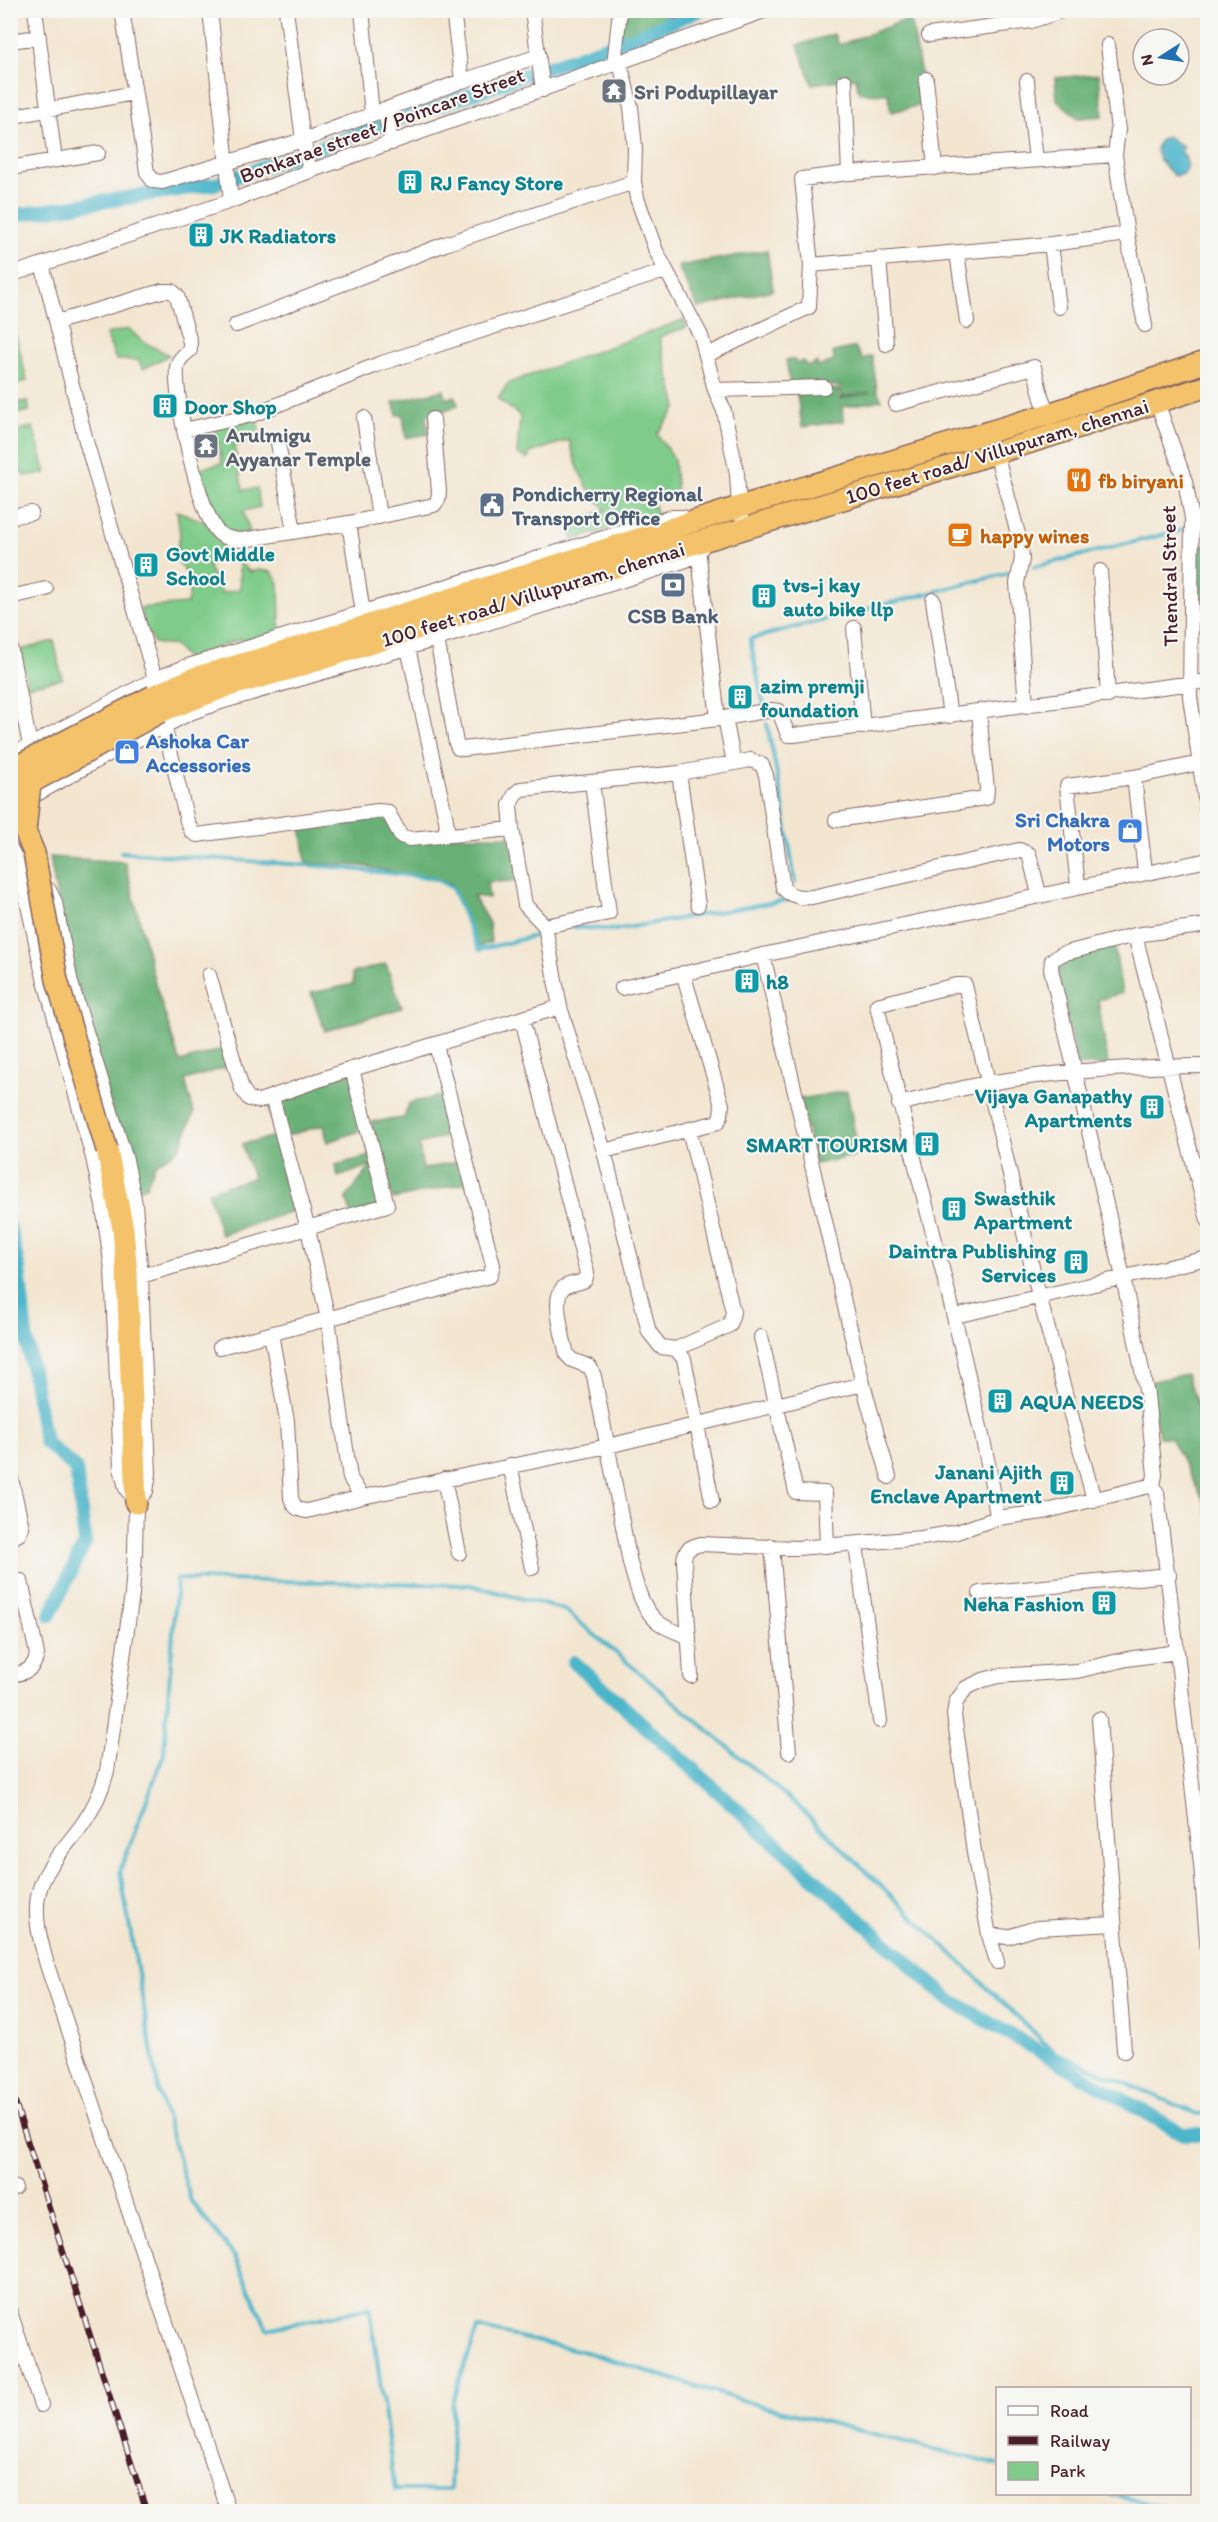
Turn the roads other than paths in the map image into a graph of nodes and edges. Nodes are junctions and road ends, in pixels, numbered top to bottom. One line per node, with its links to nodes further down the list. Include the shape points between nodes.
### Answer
1 (35, 10): 12 (street)
2 (122, 10): 22 (street)
3 (210, 10): 32 (street)
4 (286, 10): 26 (street)
5 (362, 10): 24 (street)
6 (453, 10): 18 (street)
7 (532, 10): 15 (street)
8 (767, 10): 16 (street, Bonkarae street / Poincare Street)
9 (1064, 10): 11 (street, via 1031,21)
10 (620, 11): 16 (street)
11 (929, 35)
12 (39, 37): 13 (street); 23 (street)
13 (10, 42)
14 (1108, 45): 29 (street, via 1118,130)
15 (539, 56): 18 (street); 21 (street)
16 (616, 64): 21 (street, Bonkarae street / Poincare Street); 37 (street, via 631,107)
17 (926, 79): 34 (street)
18 (462, 81): 24 (street)
19 (845, 81): 36 (street)
20 (1027, 81): 31 (street)
21 (543, 89): 27 (street, Bonkarae street / Poincare Street)
22 (134, 93): 23 (street); 32 (street, via 147,172 153,181 173,181)
23 (50, 109): 25 (street); 30 (street)
24 (378, 112): 26 (street); 27 (street)
25 (10, 117)
26 (303, 141): 32 (street); 35 (street)
27 (392, 143): 35 (street, Bonkarae street / Poincare Street)
28 (98, 153): 30 (street)
29 (1115, 155): 31 (street); 39 (street)
30 (55, 160): 33 (street)
31 (1036, 160): 34 (street)
32 (226, 164): 38 (street)
33 (10, 168)
34 (935, 168): 36 (street)
35 (310, 170): 38 (street, Bonkarae street / Poincare Street)
36 (849, 173): 44 (street, via 801,178)
37 (633, 182): 45 (street); 50 (street, via 445,244)
38 (231, 201): 43 (street, Bonkarae street / Poincare Street)
39 (1127, 234): 40 (street); 51 (street)
40 (1051, 244): 41 (street); 47 (street)
41 (957, 253): 42 (street); 48 (street)
42 (879, 258): 44 (street); 52 (street)
43 (42, 264): 46 (street, Bonkarae street / Poincare Street); 49 (street)
44 (811, 265): 53 (street, via 809,307)
45 (665, 271): 53 (street, via 701,336); 63 (street, via 378,364 252,415)
46 (10, 275)
47 (1059, 308)
48 (967, 321)
49 (57, 322): 63 (street, via 172,291 177,296 190,342 190,350 179,360 177,369); 86 (street)
50 (236, 325)
51 (1145, 325)
52 (886, 344)
53 (707, 355): 57 (street)
54 (1208, 362): 60 (highway, 100 feet road/ Villupuram, chennai)
55 (1208, 386): 58 (highway, 100 feet road/ Villupuram, chennai)
56 (824, 387): 57 (street)
57 (715, 390): 66 (street, via 724,411 737,474)
58 (1157, 402): 65 (highway, 100 feet road/ Villupuram, chennai); 84 (street, Thendral Street, via 1185,481 1192,518)
59 (896, 404): 60 (street, via 1034,367)
60 (1049, 414): 66 (highway, 100 feet road/ Villupuram, chennai)
61 (364, 418): 69 (street)
62 (433, 419): 69 (street, via 438,500 428,507)
63 (184, 430): 72 (street, via 208,515 219,533 242,540)
64 (278, 443): 72 (street)
65 (996, 453): 71 (highway, 100 feet road/ Villupuram, chennai); 87 (street, via 1021,545 1017,583)
66 (739, 507): 71 (street); 73 (highway, 100 feet road/ Villupuram, chennai)
67 (31, 513): 68 (street)
68 (10, 517)
69 (379, 517): 70 (street)
70 (350, 523): 72 (street); 78 (street)
71 (746, 528): 73 (highway, 100 feet road/ Villupuram, chennai)
72 (294, 531)
73 (698, 540): 78 (street, via 683,517 672,517); 80 (street); 86 (highway, 100 feet road/ Villupuram, chennai, via 290,669); 90 (street)
74 (1100, 571): 85 (street)
75 (46, 589): 76 (street)
76 (10, 597)
77 (933, 600): 89 (street)
78 (363, 613): 86 (street, via 210,659)
79 (854, 628): 91 (street)
80 (437, 639): 82 (street); 90 (street, via 458,748)
81 (10, 647): 92 (street)
82 (408, 648): 86 (street, via 225,701); 107 (street, via 445,815)
83 (1208, 681): 84 (street)
84 (1191, 682): 85 (street); 95 (street, Thendral Street)
85 (1108, 696): 87 (street)
86 (155, 704): 92 (street); 96 (highway, 100 feet road/ Villupuram, chennai, bridge); 100 (highway, 100 feet road/ Villupuram, chennai, bridge); 102 (street); 107 (street, via 187,821 197,835 378,811 388,812 401,836 410,839)
87 (1026, 706): 88 (street)
88 (979, 712): 89 (street); 104 (street, via 986,798)
89 (950, 716): 91 (street)
90 (721, 718): 91 (street, via 779,711 788,735); 94 (street)
91 (863, 728)
92 (30, 745): 93 (street)
93 (10, 756)
94 (734, 763): 97 (street); 113 (street, via 751,760 762,765 783,888 788,893 812,897 1019,850 1029,854)
95 (1200, 763): 98 (street); 103 (street, Thendral Street)
96 (10, 770)
97 (679, 773): 99 (street); 114 (street)
98 (1134, 777): 110 (street); 112 (street, via 1066,786)
99 (592, 782): 106 (street, via 521,789 510,805); 116 (street, via 609,913)
100 (30, 784): 101 (highway, 100 feet road/ Villupuram, chennai, bridge); 105 (highway, bridge)
101 (10, 794)
102 (10, 809)
103 (1208, 819)
104 (836, 820)
105 (18, 828): 160 (highway, bridge, via 36,861 57,980 118,1198 126,1263)
106 (512, 829): 107 (street); 116 (street, via 525,905)
107 (444, 835)
108 (10, 848): 111 (street)
109 (1208, 860): 110 (street)
110 (1145, 871): 112 (street)
111 (24, 886): 130 (street, via 37,885 49,890 55,902 71,983); 131 (street)
112 (1078, 886): 113 (street)
113 (1039, 894): 118 (street)
114 (698, 905)
115 (1208, 925): 117 (street)
116 (545, 926): 122 (street)
117 (1135, 935): 125 (street); 128 (street, via 1052,960)
118 (763, 955): 119 (street); 148 (street)
119 (683, 973): 121 (street); 134 (street, via 722,1105 718,1122)
120 (210, 975): 132 (street, via 242,1089 249,1099)
121 (622, 988)
122 (560, 1007): 123 (street); 135 (street)
123 (522, 1019): 124 (street); 151 (street, via 586,1273 585,1280 565,1286 559,1293 557,1304 567,1355 591,1367)
124 (436, 1045): 127 (street); 143 (street, via 493,1271 484,1279)
125 (1167, 1066): 126 (street); 128 (street); 136 (street)
126 (1208, 1066)
127 (352, 1069): 132 (street); 137 (street, via 387,1205)
128 (1074, 1072): 129 (street); 140 (street)
129 (988, 1083): 133 (street); 133 (street, via 965,985 956,985 877,1005); 141 (street)
130 (104, 1087): 131 (street); 139 (street, via 135,1204)
131 (76, 1095): 160 (street, via 103,1206 112,1269 121,1468 126,1488)
132 (272, 1098): 137 (street)
133 (899, 1104): 142 (street)
134 (689, 1129): 135 (street); 147 (street, via 733,1311 730,1325)
135 (604, 1151): 147 (street, via 649,1332 661,1347)
136 (1208, 1220)
137 (308, 1229): 139 (street); 143 (street)
138 (1208, 1258): 140 (street)
139 (141, 1276): 160 (street, via 149,1474 146,1491)
140 (1123, 1277): 141 (street); 156 (street, via 1148,1405)
141 (1039, 1296): 142 (street); 158 (street)
142 (955, 1316): 161 (street)
143 (328, 1319): 144 (street); 157 (street, via 350,1478)
144 (271, 1334): 146 (street); 157 (street, via 287,1421 293,1506 307,1511)
145 (761, 1337): 149 (street)
146 (220, 1347)
147 (676, 1349): 150 (street, via 684,1359)
148 (863, 1384): 149 (street); 154 (street)
149 (777, 1405): 150 (street); 165 (street, via 796,1492 825,1493)
150 (696, 1425): 151 (street); 159 (street)
151 (608, 1446): 152 (street); 171 (street, via 638,1592 652,1617)
152 (510, 1465): 155 (street); 167 (street)
153 (10, 1474): 162 (street, via 22,1527)
154 (889, 1477)
155 (444, 1479): 157 (street); 166 (street)
156 (1153, 1485): 158 (street); 168 (street)
157 (362, 1497)
158 (1094, 1500): 161 (street)
159 (712, 1501)
160 (136, 1503): 186 (street, via 132,1594 107,1771 85,1820 44,1877 36,1919 54,1987)
161 (997, 1518): 163 (street, via 957,1532)
162 (10, 1539)
163 (856, 1545): 165 (street); 176 (street)
164 (772, 1546): 165 (street); 171 (street, via 701,1544 685,1552); 177 (street)
165 (827, 1546)
166 (459, 1553)
167 (532, 1568)
168 (1169, 1575): 170 (street); 172 (street)
169 (21, 1581): 173 (street, via 37,1654 28,1671)
170 (980, 1593)
171 (689, 1637): 174 (street)
172 (1178, 1652): 178 (street); 180 (street, via 1077,1671 998,1676 966,1688 956,1702 954,1715 962,1774)
173 (10, 1675)
174 (691, 1676)
175 (1099, 1719): 179 (street)
176 (880, 1721)
177 (789, 1752)
178 (1204, 1864): 181 (street)
179 (1115, 1924): 180 (street, via 1037,1928 1008,1937); 183 (street)
180 (989, 1935): 182 (street)
181 (1208, 1953)
182 (997, 1962)
183 (1124, 2051)
184 (10, 2312): 185 (street)
185 (41, 2405)
186 (229, 2511)

